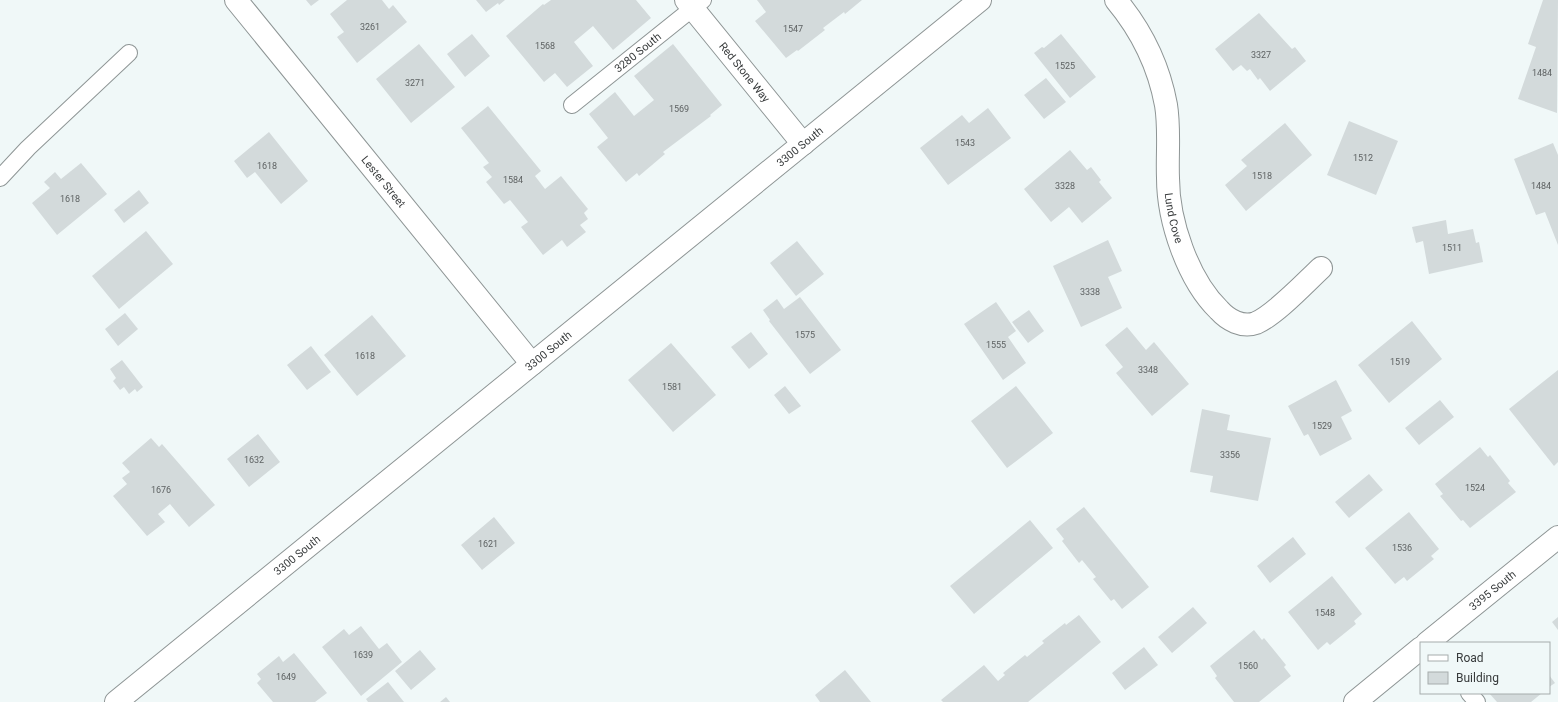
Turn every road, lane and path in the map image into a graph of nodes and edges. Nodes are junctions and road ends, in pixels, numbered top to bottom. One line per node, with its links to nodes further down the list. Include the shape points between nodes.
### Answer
1 (236, 0): 10 (street, Lester Street)
2 (980, 0): 7 (street, 3300 South)
3 (1116, 0): 9 (street, Lund Cove, via 1144,41 1156,69 1166,105 1170,208 1190,268 1213,305 1234,322 1246,325 1256,323 1272,313)
4 (694, 3): 6 (lane, 3280 South); 7 (street, Red Stone Way)
5 (129, 53): 8 (lane, via 28,148)
6 (572, 106)
7 (803, 144): 10 (street, 3300 South)
8 (0, 178)
9 (1321, 268)
10 (532, 364): 15 (street, 3300 South)
11 (1558, 537): 12 (street, 3395 South)
12 (1428, 642)
13 (1420, 649): 16 (street)
14 (1470, 694): 17 (lane)
15 (116, 702)
16 (1355, 702)
17 (1477, 702)

